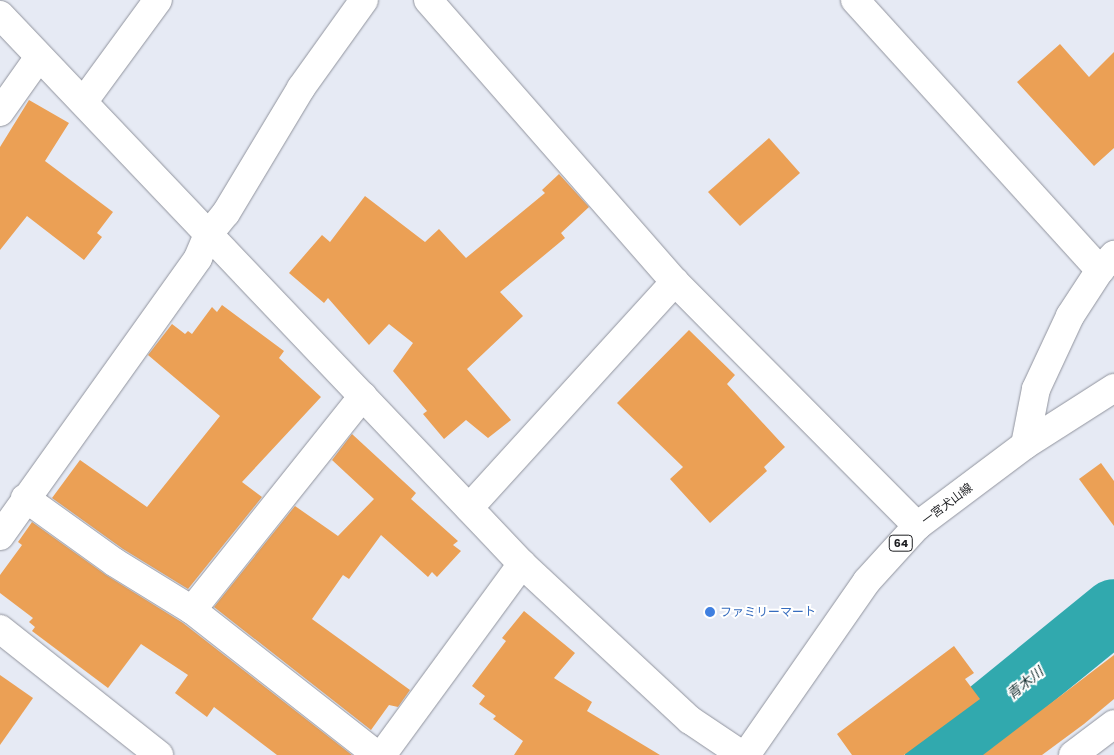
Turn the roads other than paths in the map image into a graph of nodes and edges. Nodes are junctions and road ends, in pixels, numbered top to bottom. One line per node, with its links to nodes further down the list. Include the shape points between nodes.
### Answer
1 (158, 0): 7 (street)
2 (364, 0): 9 (street, via 301,88 226,213)
3 (428, 0): 11 (street)
4 (855, 0): 10 (street)
5 (0, 15): 6 (street)
6 (39, 57): 7 (street); 8 (street)
7 (84, 101): 9 (street)
8 (0, 112)
9 (208, 234): 13 (street); 15 (street, via 198,258)
10 (1107, 263): 14 (street, via 1070,316 1036,389)
11 (675, 282): 16 (street); 17 (street)
12 (1114, 388): 14 (street, 一宮犬山線 / 64)
13 (363, 396): 16 (street); 20 (street)
14 (1025, 445): 17 (street, 一宮犬山線 / 64)
15 (25, 498): 18 (street); 20 (street, via 114,562)
16 (469, 508): 19 (street)
17 (917, 526): 27 (street, 一宮犬山線 / 64, via 866,580)
18 (0, 536)
19 (522, 564): 25 (street); 26 (street, via 690,720)
20 (192, 610): 24 (street)
21 (0, 629): 23 (street)
22 (1108, 737): 28 (street)
23 (159, 755)
24 (377, 755)
25 (382, 755)
26 (742, 755)
27 (746, 755)
28 (1073, 755)

